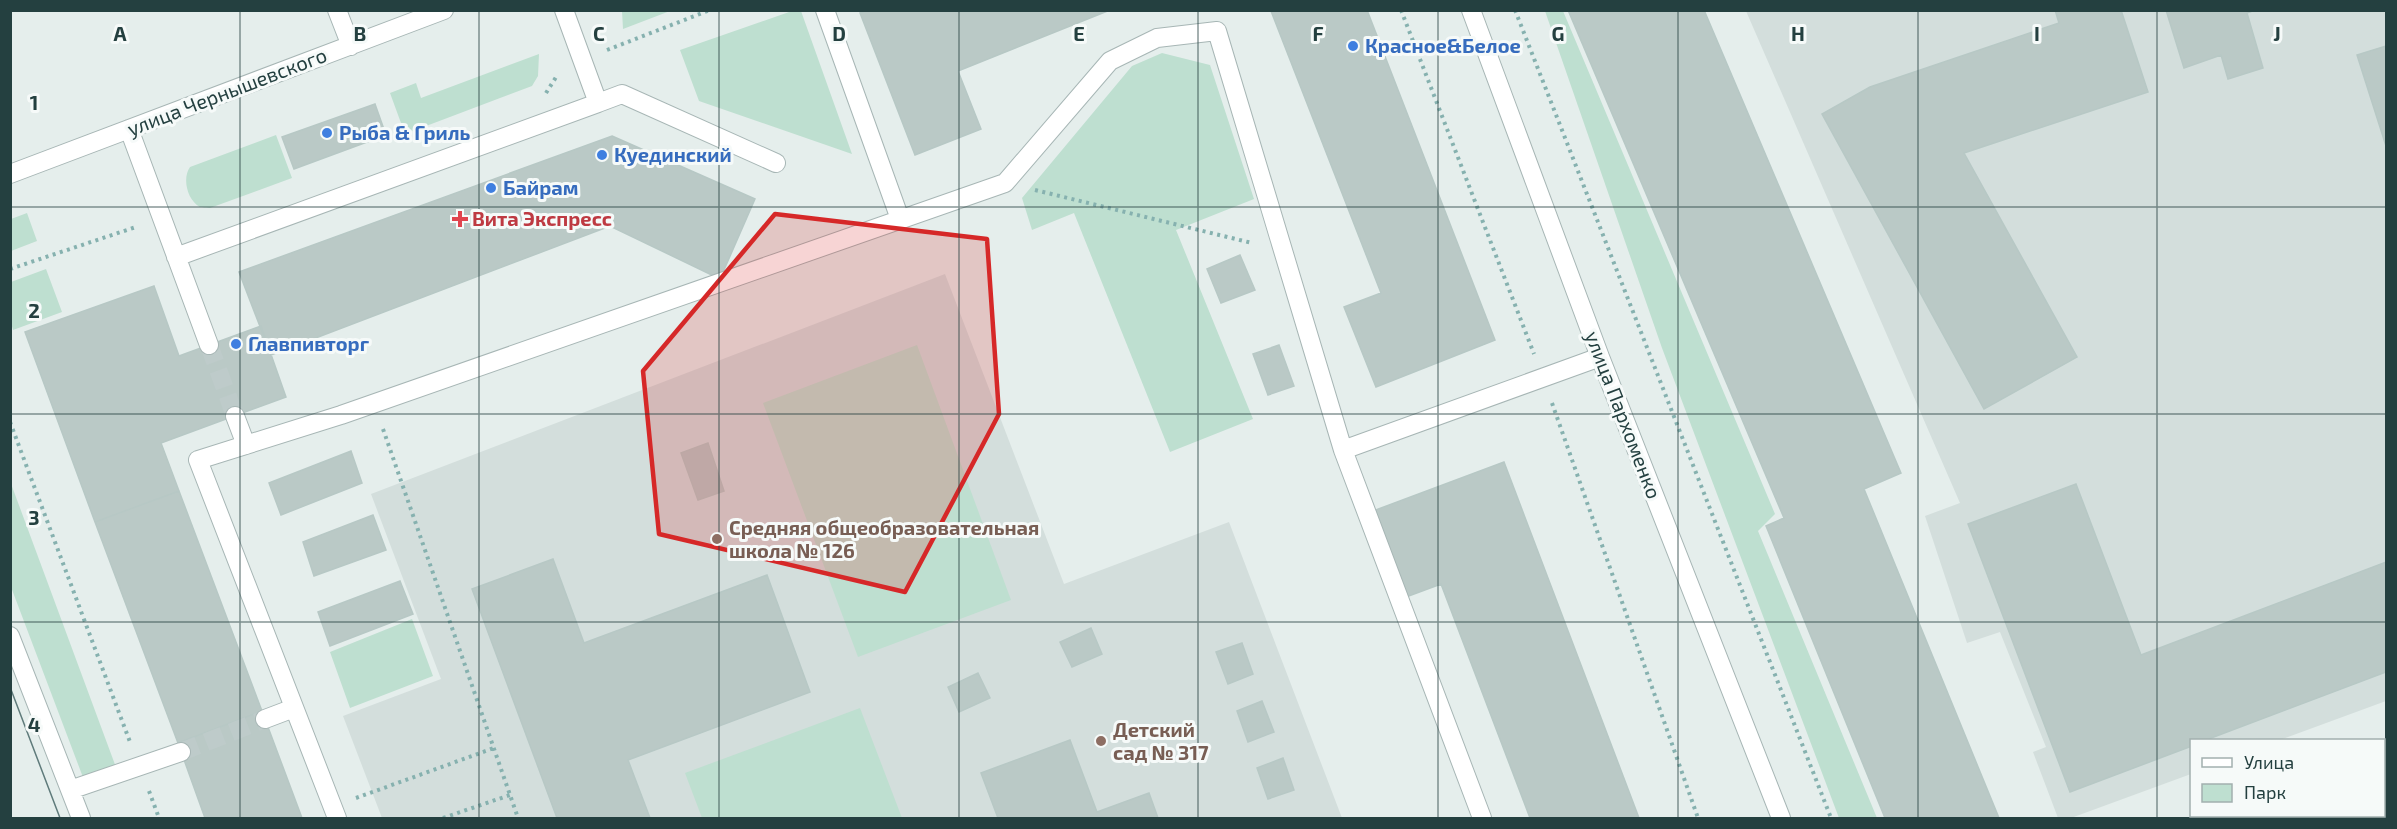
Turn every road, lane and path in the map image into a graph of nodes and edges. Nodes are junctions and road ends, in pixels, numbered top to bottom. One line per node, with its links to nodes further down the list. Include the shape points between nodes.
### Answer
1 (337, 10): 9 (street)
2 (444, 10): 9 (street, улица Чернышевского)
3 (564, 10): 10 (street)
4 (710, 10): 10 (path)
5 (825, 10): 17 (street)
6 (1401, 10): 24 (path)
7 (1471, 10): 23 (street, улица Пархоменко)
8 (1515, 10): 46 (path)
9 (351, 46): 13 (street, улица Чернышевского)
10 (582, 60): 11 (path, via 562,68); 12 (street)
11 (546, 94)
12 (598, 103): 14 (street, via 622,94); 20 (street)
13 (129, 129): 15 (street, улица Чернышевского); 18 (street)
14 (776, 163)
15 (10, 174)
16 (1005, 183): 17 (street); 19 (path); 19 (street, via 1110,61 1157,38 1216,31)
17 (900, 219): 25 (street)
18 (165, 227): 20 (street); 21 (path, via 152,222)
19 (1282, 251): 29 (street)
20 (176, 257): 22 (street)
21 (10, 269)
22 (209, 345)
23 (1600, 357): 24 (street); 45 (street, улица Пархоменко)
24 (1543, 377): 29 (street); 44 (path)
25 (374, 403): 28 (street); 33 (path)
26 (235, 416): 28 (street)
27 (10, 422): 35 (path)
28 (246, 445): 31 (street, via 198,460)
29 (1342, 450): 43 (street)
30 (10, 636): 36 (street)
31 (294, 708): 32 (street); 38 (street)
32 (265, 719)
33 (494, 748): 37 (path); 38 (path)
34 (181, 752): 35 (street)
35 (140, 766): 36 (street); 40 (path)
36 (70, 790): 39 (street)
37 (510, 795): 41 (path); 42 (path)
38 (335, 813)
39 (81, 819)
40 (159, 819)
41 (443, 819)
42 (518, 819)
43 (1482, 819)
44 (1698, 819)
45 (1781, 819)
46 (1832, 819)

